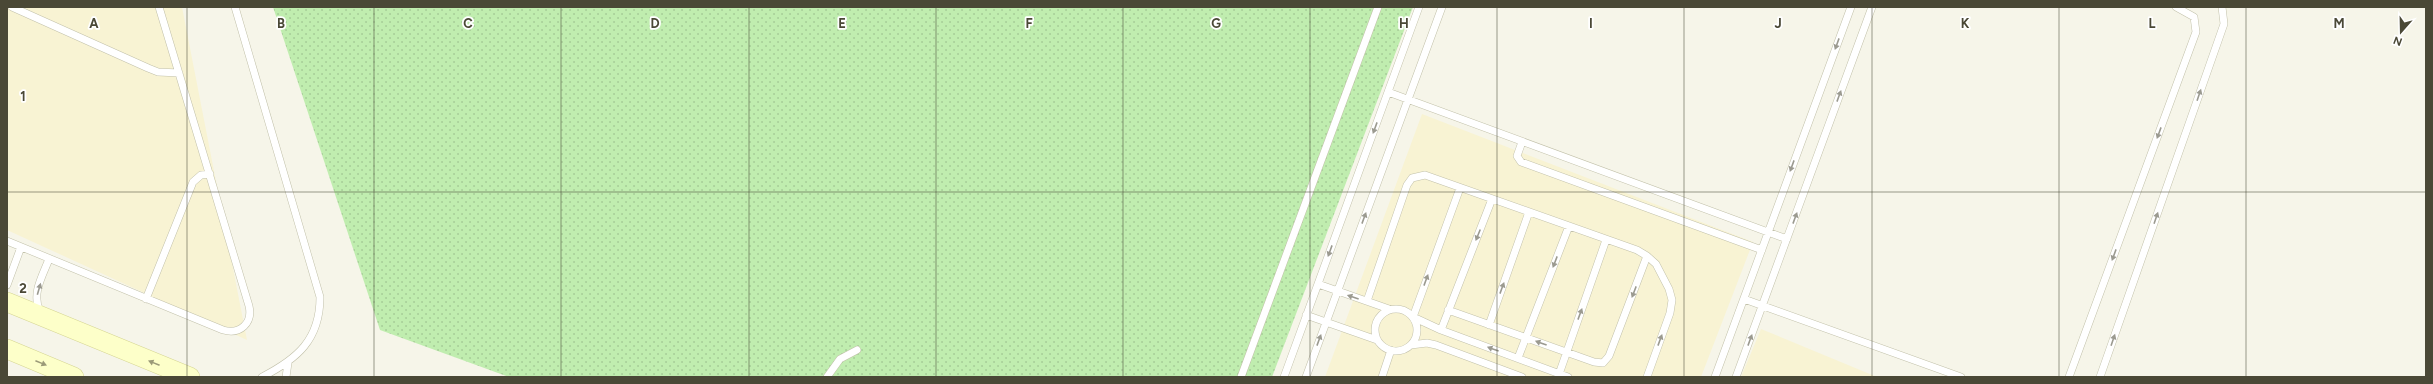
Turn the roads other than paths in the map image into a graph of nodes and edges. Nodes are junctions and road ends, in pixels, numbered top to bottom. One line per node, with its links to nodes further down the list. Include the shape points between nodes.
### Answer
1 (12, 7): 11 (lane, via 158,72)
2 (159, 7): 11 (lane)
3 (235, 7): 52 (lane, via 320,297 316,327 307,342)
4 (1378, 7): 59 (lane)
5 (1419, 7): 12 (lane)
6 (1442, 7): 13 (lane)
7 (1850, 7): 20 (lane, one-way to 20)
8 (1872, 7): 21 (lane, one-way to 8)
9 (2176, 7): 69 (lane, one-way to 69, via 2194,17 2196,32)
10 (2222, 7): 70 (lane, one-way to 10, via 2224,24)
11 (179, 73): 15 (lane)
12 (1388, 92): 13 (lane); 28 (lane, one-way to 28)
13 (1408, 99): 14 (lane); 30 (lane, one-way to 13)
14 (1522, 142): 20 (lane); 25 (lane, via 1517,156 1521,162)
15 (210, 174): 31 (lane, via 201,175 193,182); 31 (lane, via 249,306 249,319 241,329 229,332)
16 (1460, 188): 17 (lane); 33 (lane, via 1425,175 1416,176 1409,181); 39 (lane, one-way to 16)
17 (1492, 199): 18 (lane); 37 (lane, one-way to 37)
18 (1529, 212): 19 (lane); 42 (lane, one-way to 18)
19 (1569, 226): 22 (lane); 44 (lane, one-way to 44)
20 (1768, 232): 21 (lane); 25 (lane)
21 (1787, 239): 35 (lane)
22 (1606, 240): 26 (lane); 50 (lane, one-way to 22)
23 (7, 241): 24 (lane)
24 (21, 247): 27 (lane); 29 (lane)
25 (1762, 250): 32 (lane)
26 (1647, 256): 50 (lane, one-way to 50, via 1607,360 1599,364); 65 (lane, one-way to 26, via 1670,313 1672,300 1656,264)
27 (49, 258): 31 (lane); 40 (lane, one-way to 27, via 37,306 36,299)
28 (1318, 284): 30 (lane); 38 (lane)
29 (7, 285)
30 (1337, 291): 33 (lane, one-way to 30); 41 (lane)
31 (146, 299)
32 (1744, 299): 35 (lane); 66 (lane)
33 (1367, 301): 36 (lane)
34 (7, 302): 40 (street)
35 (1763, 305): 67 (lane, one-way to 35); 68 (lane)
36 (1389, 309): 39 (lane, via 1402,309); 45 (lane, via 1377,318)
37 (1448, 310): 42 (lane); 43 (lane)
38 (1306, 315): 41 (lane); 60 (lane)
39 (1413, 317): 43 (lane); 46 (lane, via 1417,328)
40 (45, 318): 55 (street, one-way to 40)
41 (1326, 322): 45 (lane); 61 (lane, one-way to 41)
42 (1489, 324): 44 (lane)
43 (1441, 330): 51 (lane, one-way to 43)
44 (1526, 338): 50 (lane, one-way to 44); 51 (lane)
45 (1377, 340): 49 (lane)
46 (1410, 345): 49 (lane, via 1402,350); 63 (lane, via 1436,345)
47 (7, 349): 54 (street, one-way to 54)
48 (857, 350): 58 (lane, via 840,359)
49 (1391, 350): 62 (lane)
50 (1566, 352): 53 (lane)
51 (1518, 358): 53 (lane)
52 (288, 363): 56 (lane); 57 (lane)
53 (1558, 375): 64 (lane)
54 (74, 377)
55 (190, 377)
56 (262, 377)
57 (286, 377)
58 (827, 377)
59 (1242, 377)
60 (1284, 377)
61 (1306, 377)
62 (1382, 377)
63 (1522, 377)
64 (1568, 377)
65 (1647, 377)
66 (1715, 377)
67 (1736, 377)
68 (1961, 377)
69 (2069, 377)
70 (2100, 377)

